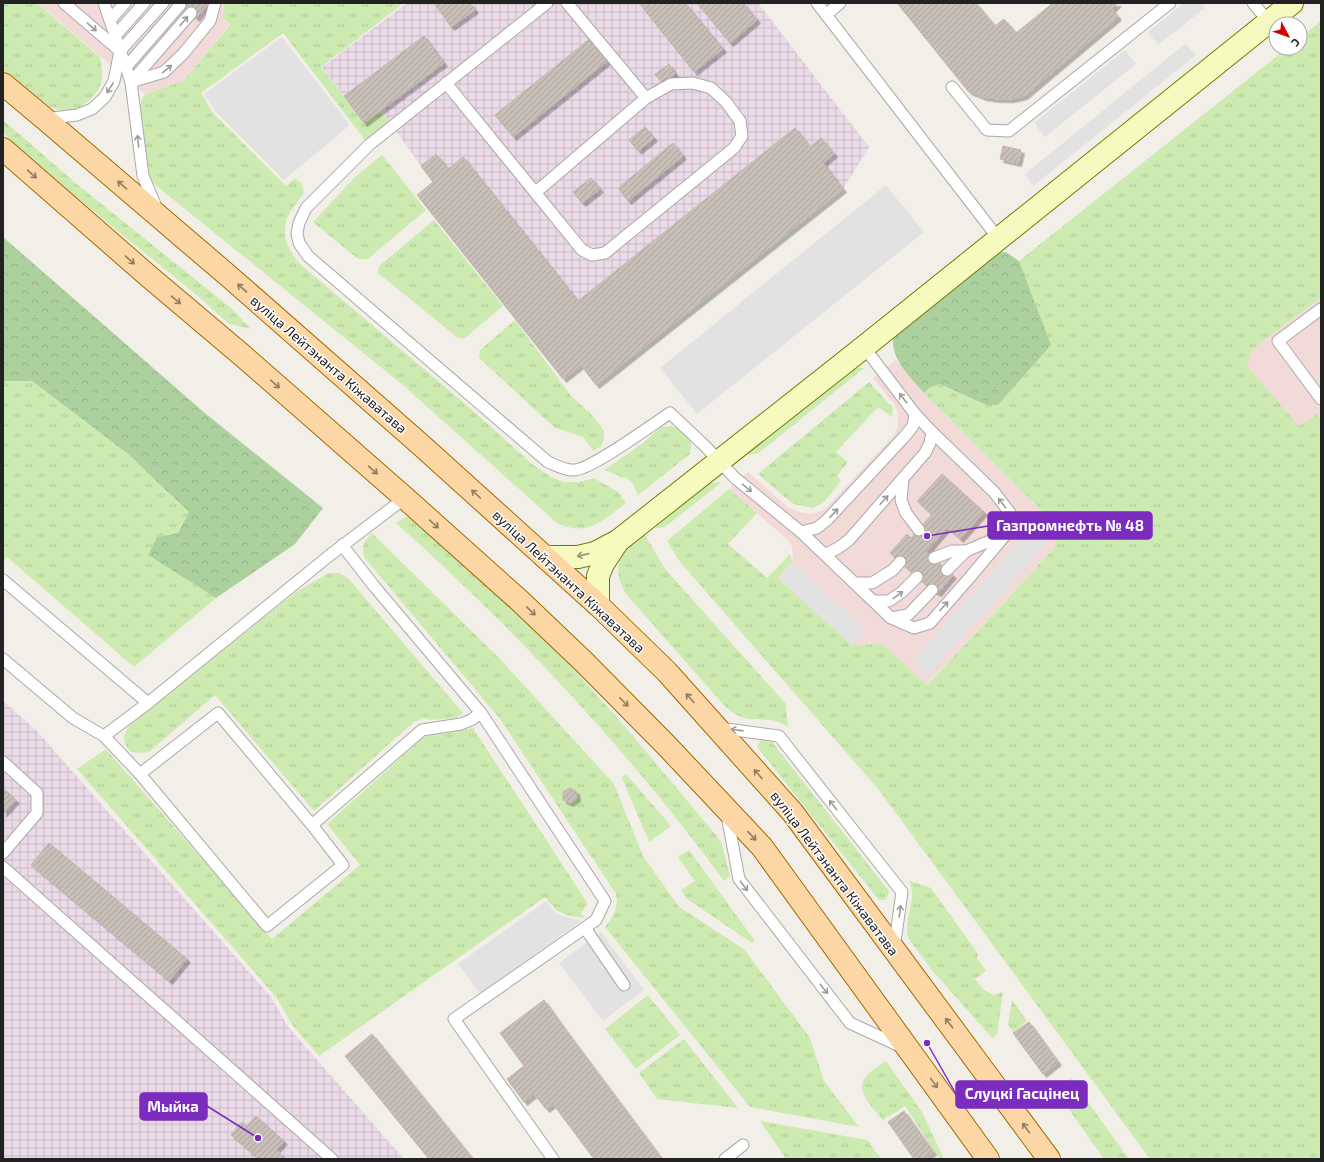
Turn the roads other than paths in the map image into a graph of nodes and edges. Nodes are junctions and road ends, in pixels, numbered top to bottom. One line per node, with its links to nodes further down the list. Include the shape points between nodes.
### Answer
1 (64, 3): 22 (lane, one-way to 22)
2 (125, 3): 18 (lane)
3 (144, 3): 21 (lane)
4 (163, 3): 22 (lane)
5 (215, 3): 24 (lane, one-way to 5, via 164,72 183,54 210,21)
6 (547, 3): 25 (lane)
7 (567, 3): 28 (lane)
8 (817, 3): 16 (lane)
9 (840, 3): 16 (lane)
10 (1170, 3): 27 (lane, via 1009,132 987,130)
11 (1253, 3): 19 (lane)
12 (1292, 3): 17 (street)
13 (105, 4): 18 (lane)
14 (180, 4): 23 (lane)
15 (191, 14): 24 (lane, one-way to 15)
16 (826, 15): 33 (lane)
17 (1276, 16)
18 (110, 20): 21 (lane)
19 (1268, 21)
20 (1268, 23): 33 (street)
21 (115, 36): 22 (lane)
22 (120, 51): 23 (lane); 29 (lane, one-way to 29, via 114,81 105,96 92,109 77,115)
23 (126, 67): 24 (lane)
24 (131, 82): 32 (lane, one-way to 24, via 143,176)
25 (446, 83): 31 (lane); 39 (lane, via 368,145 306,208 297,233 299,243 308,256 548,462 576,471 594,463 670,413)
26 (3, 84): 29 (main road, вуліца Лейтэнанта Кіжаватава)
27 (952, 87)
28 (646, 98): 31 (lane); 31 (lane, via 671,84 693,83 711,88 726,102 740,121 742,136 734,148 605,254 592,255 582,250)
29 (45, 118): 32 (main road, вуліца Лейтэнанта Кіжаватава, one-way to 29)
30 (3, 149): 41 (main road, one-way to 41)
31 (536, 192)
32 (161, 218): 49 (main road, вуліца Лейтэнанта Кіжаватава, one-way to 32)
33 (998, 238): 35 (street)
34 (1321, 309): 36 (lane, via 1278,341)
35 (864, 347): 37 (lane, one-way to 35); 39 (street)
36 (1321, 399)
37 (915, 414): 38 (lane); 43 (lane, one-way to 37, via 817,528 827,520 905,436 913,426)
38 (932, 432): 40 (lane, via 925,453); 44 (lane, one-way to 38, via 1010,513 994,492)
39 (719, 461): 43 (lane, one-way to 43, via 735,478); 45 (street)
40 (903, 479): 42 (lane, via 901,500 906,514); 48 (lane, one-way to 40, via 849,540)
41 (405, 498): 46 (lane); 67 (main road, one-way to 67, via 584,662)
42 (919, 530)
43 (801, 532): 48 (lane)
44 (1007, 533): 47 (lane); 59 (lane, one-way to 44, via 914,628 930,623)
45 (618, 541): 49 (street, one-way to 49, via 578,557); 58 (street, via 598,576)
46 (342, 545): 61 (lane); 62 (lane)
47 (966, 551): 50 (lane, via 952,551); 52 (lane)
48 (826, 554): 55 (lane)
49 (545, 557): 58 (main road, вуліца Лейтэнанта Кіжаватава)
50 (934, 558)
51 (900, 562): 55 (lane, via 893,570 872,583)
52 (947, 570)
53 (916, 577): 57 (lane, one-way to 53, via 889,601)
54 (3, 580): 61 (lane)
55 (855, 583): 57 (lane)
56 (932, 590): 59 (lane, via 908,615)
57 (874, 602): 59 (lane)
58 (598, 605): 63 (main road, вуліца Лейтэнанта Кіжаватава, one-way to 58, via 667,672)
59 (891, 618)
60 (3, 659): 64 (lane, via 73,718)
61 (148, 703): 64 (lane)
62 (481, 713): 68 (lane, via 461,724 422,730); 71 (lane, via 605,901 596,920)
63 (716, 727): 72 (main road, вуліца Лейтэнанта Кіжаватава, one-way to 63, via 793,813); 72 (lane, one-way to 63, via 902,892 779,736)
64 (104, 736): 66 (lane)
65 (3, 762): 69 (lane, via 37,793 37,813)
66 (140, 774): 68 (lane, via 218,713); 68 (lane, via 267,926 342,865)
67 (726, 808): 74 (main road, one-way to 74, via 762,847); 74 (lane, one-way to 74, via 739,879 850,1023)
68 (312, 825)
69 (3, 853)
70 (3, 867): 76 (lane)
71 (585, 928): 73 (lane); 77 (lane, via 454,1019)
72 (894, 950): 80 (main road, вуліца Лейтэнанта Кіжаватава, one-way to 72)
73 (624, 985)
74 (911, 1051): 79 (main road, one-way to 79)
75 (743, 1145): 78 (lane)
76 (332, 1159)
77 (552, 1159)
78 (725, 1159)
79 (988, 1159)
80 (1049, 1159)

